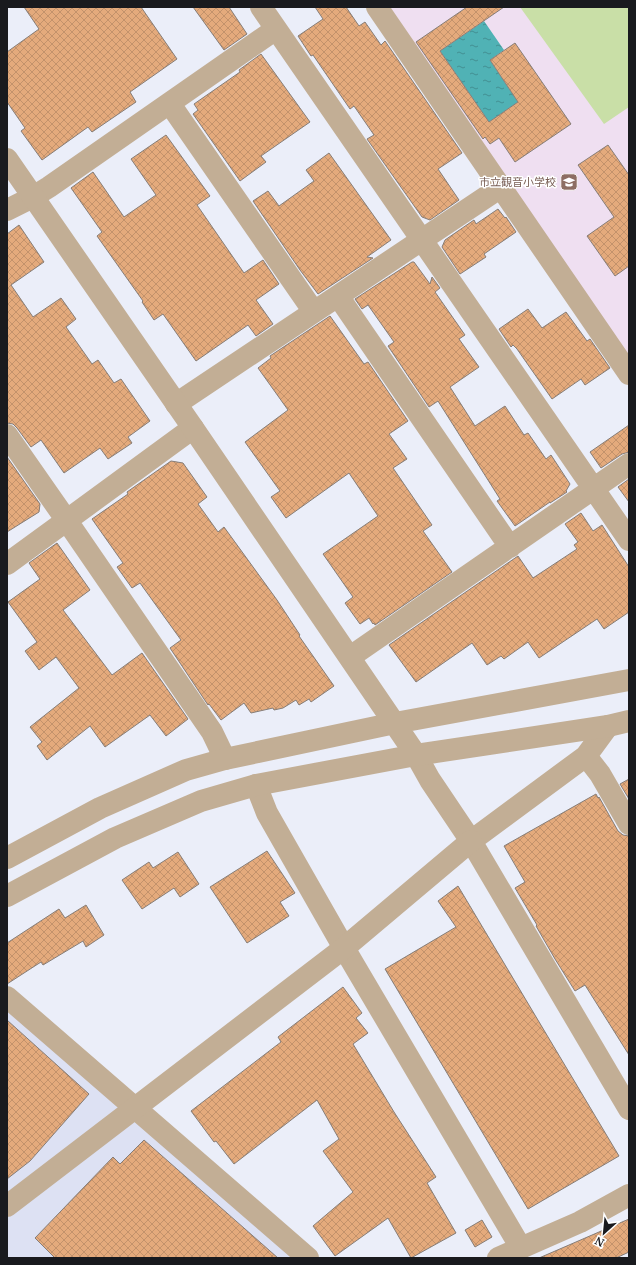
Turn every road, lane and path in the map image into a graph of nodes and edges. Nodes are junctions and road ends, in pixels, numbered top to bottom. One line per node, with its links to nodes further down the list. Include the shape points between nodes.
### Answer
1 (261, 7): 3 (street)
2 (377, 7): 6 (street)
3 (276, 29): 4 (street); 9 (street)
4 (170, 104): 7 (street); 11 (street)
5 (7, 159): 7 (street)
6 (501, 187): 9 (street); 12 (street)
7 (33, 197): 8 (street); 13 (street)
8 (7, 210)
9 (422, 239): 10 (street); 17 (street)
10 (338, 296): 11 (street); 20 (street)
11 (314, 312): 13 (street)
12 (629, 374)
13 (176, 404): 14 (street)
14 (193, 428): 18 (street); 22 (street)
15 (7, 435): 18 (street)
16 (629, 464): 17 (street)
17 (594, 489): 19 (street); 20 (street)
18 (67, 521): 21 (street); 29 (street, via 212,732)
19 (629, 540)
20 (510, 547): 22 (street)
21 (7, 564)
22 (350, 657): 25 (street)
23 (629, 680): 25 (street)
24 (629, 721): 26 (street)
25 (395, 723): 27 (street); 29 (street)
26 (608, 726): 27 (street); 28 (street)
27 (416, 755): 30 (street); 32 (street)
28 (586, 756): 31 (street, via 600,774); 32 (street)
29 (225, 759): 33 (street, via 186,770 100,808)
30 (256, 785): 34 (street, via 201,801 115,838); 35 (street, via 267,813)
31 (629, 824)
32 (471, 841): 35 (street); 38 (street)
33 (7, 858)
34 (7, 896)
35 (344, 948): 37 (street); 41 (street)
36 (7, 997): 37 (street)
37 (136, 1108): 40 (street); 42 (street)
38 (629, 1109)
39 (629, 1195): 41 (street, via 580,1222)
40 (7, 1206)
41 (521, 1248): 43 (street)
42 (308, 1258)
43 (498, 1258)

